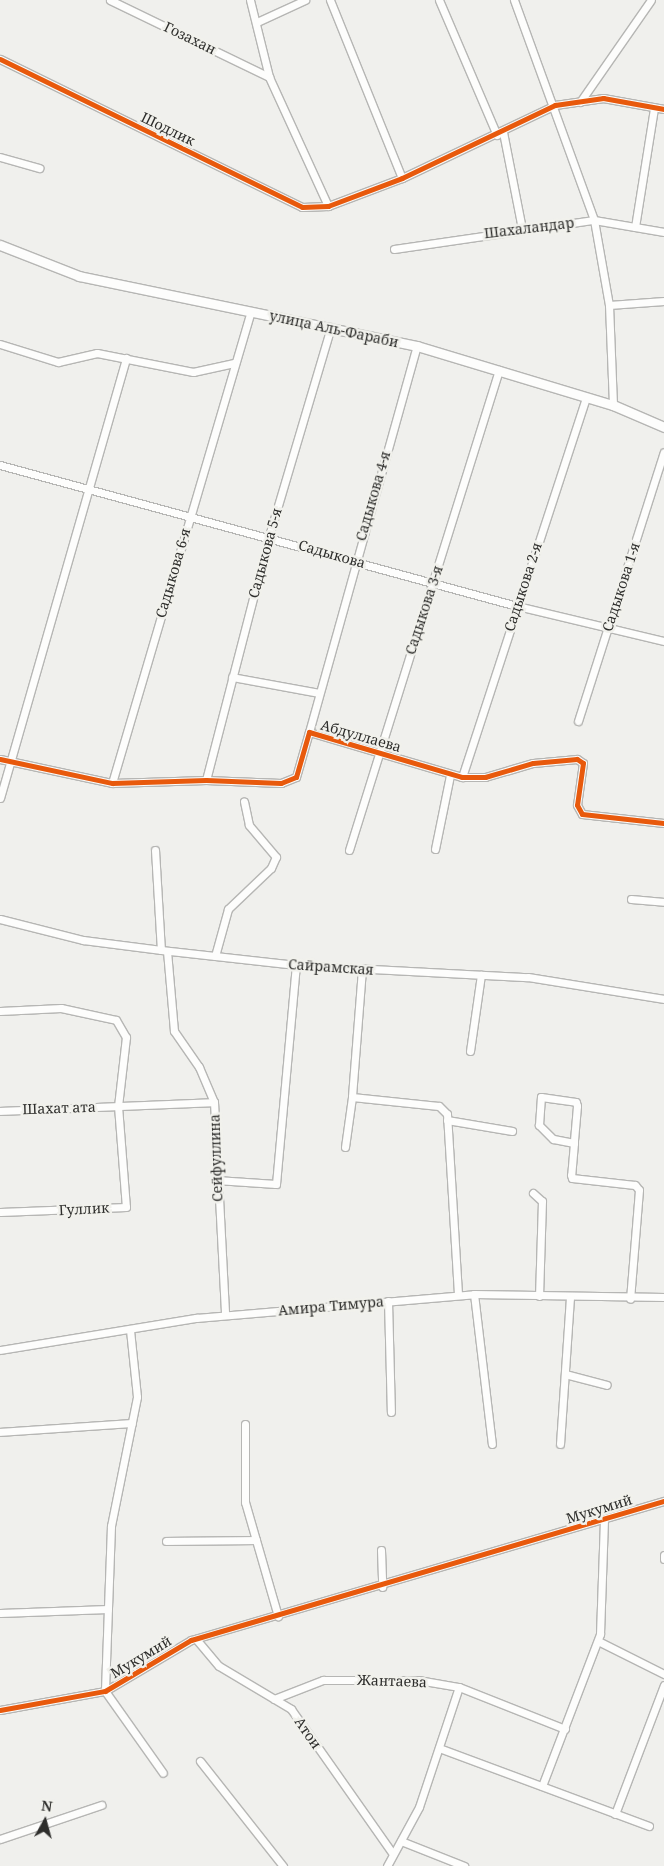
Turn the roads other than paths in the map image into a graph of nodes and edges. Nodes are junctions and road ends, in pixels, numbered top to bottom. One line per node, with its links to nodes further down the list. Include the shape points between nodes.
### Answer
1 (110, 0): 10 (street, Гозахан)
2 (250, 0): 8 (street)
3 (305, 0): 8 (street)
4 (330, 0): 18 (street)
5 (439, 0): 15 (street)
6 (514, 0): 12 (street)
7 (651, 0): 11 (street)
8 (257, 22): 10 (street)
9 (0, 59): 19 (street, Шодлик, via 302,207)
10 (269, 77): 19 (street)
11 (580, 102): 12 (street, Шодлик); 13 (street, Шодлик, via 603,98)
12 (555, 106): 15 (street, Шодлик); 20 (street)
13 (654, 108): 14 (street, Шодлик); 21 (street)
14 (664, 109)
15 (500, 134): 18 (street, Шодлик); 22 (street)
16 (0, 157): 17 (street)
17 (40, 168)
18 (402, 178): 19 (street, Шодлик)
19 (328, 206)
20 (594, 220): 21 (street, Шахаландар); 22 (street, Шахаландар); 27 (street)
21 (635, 227): 23 (street, Шахаландар)
22 (522, 229): 25 (street, Шахаландар)
23 (664, 232)
24 (0, 245): 28 (main road, улица Аль-Фараби, via 79,276)
25 (394, 249)
26 (664, 301): 27 (street)
27 (609, 304): 36 (street)
28 (251, 312): 29 (main road, улица Аль-Фараби); 33 (street, Садыкова 6-я)
29 (331, 327): 31 (main road, улица Аль-Фараби); 42 (street, Садыкова 5-я)
30 (0, 344): 32 (street, via 58,362 97,353)
31 (417, 346): 34 (main road, улица Аль-Фараби); 43 (street, Садыкова 4-я)
32 (126, 358): 33 (street, via 193,372); 40 (street)
33 (234, 363): 41 (street, Садыкова 6-я)
34 (498, 370): 35 (main road, улица Аль-Фараби); 44 (street, Садыкова 3-я)
35 (586, 397): 36 (main road, улица Аль-Фараби); 45 (street, Садыкова 2-я)
36 (613, 405): 37 (main road, улица Аль-Фараби)
37 (664, 427)
38 (664, 452): 46 (street, Садыкова 1-я)
39 (0, 465): 40 (street, Садыкова)
40 (89, 489): 41 (street, Садыкова); 54 (street)
41 (190, 516): 42 (street, Садыкова); 58 (street, Садыкова 6-я)
42 (269, 536): 43 (street, Садыкова); 48 (street, Садыкова 5-я)
43 (354, 561): 44 (street, Садыкова); 49 (street, Садыкова 4-я)
44 (433, 582): 45 (street, Садыкова); 52 (street, Садыкова 3-я)
45 (517, 606): 46 (street, Садыкова); 56 (street, Садыкова 2-я)
46 (608, 629): 47 (street, Садыкова); 50 (street, Садыкова 1-я)
47 (664, 641)
48 (232, 677): 49 (street); 57 (street, Садыкова 5-я)
49 (319, 693): 51 (street, Садыкова 4-я)
50 (578, 722)
51 (309, 732): 52 (street, Абдуллаева); 57 (street, Абдуллаева, via 296,777 289,782)
52 (379, 751): 55 (street, Абдуллаева); 64 (street, Садыкова 3-я)
53 (0, 759): 54 (street, Абдуллаева)
54 (9, 761): 58 (street, Абдуллаева); 59 (street)
55 (450, 775): 56 (street, Абдуллаева); 62 (street)
56 (462, 777): 61 (street, Абдуллаева, via 485,778 533,763 577,759 583,763 577,805 582,814)
57 (206, 780): 58 (street, Абдуллаева)
58 (112, 783)
59 (0, 798)
60 (244, 802): 69 (street, via 249,825 276,857 271,868 228,909)
61 (664, 823)
62 (435, 848)
63 (155, 850): 68 (street, Сейфуллина)
64 (349, 850)
65 (631, 899): 66 (street)
66 (664, 902)
67 (0, 919): 68 (street, Сайрамская, via 83,940)
68 (164, 951): 69 (street, Сайрамская); 77 (street, Сейфуллина, via 174,1031 199,1068)
69 (215, 956): 70 (street, Сайрамская)
70 (296, 965): 71 (street, Сайрамская); 84 (street, via 276,1184)
71 (362, 969): 72 (street, Сайрамская); 76 (street)
72 (481, 975): 73 (street, Сайрамская, via 528,977); 75 (street)
73 (664, 1000)
74 (0, 1011): 78 (street, via 61,1008 116,1020 126,1037)
75 (470, 1051)
76 (352, 1097): 80 (street, via 439,1106); 83 (street)
77 (214, 1102): 78 (street, Шахат ата); 84 (street, Сейфуллина)
78 (118, 1106): 79 (street, Шахат ата); 86 (street, Гуллик, via 126,1207)
79 (0, 1111)
80 (447, 1120): 81 (street); 88 (street)
81 (512, 1131)
82 (574, 1143): 82 (street, via 576,1102 541,1097 538,1125 553,1139); 92 (street, via 571,1175 574,1180 635,1185 639,1190)
83 (344, 1147)
84 (216, 1180): 94 (street, Сейфуллина)
85 (533, 1193): 89 (street, via 542,1201)
86 (0, 1212)
87 (474, 1294): 88 (street, Амира Тимура); 89 (street, Амира Тимура); 103 (street)
88 (458, 1295): 93 (street, Амира Тимура)
89 (539, 1296): 91 (street, Амира Тимура)
90 (664, 1297): 92 (street, Амира Тимура)
91 (570, 1298): 92 (street, Амира Тимура); 97 (street)
92 (630, 1299)
93 (388, 1301): 94 (street, Амира Тимура); 99 (street)
94 (225, 1315): 95 (street, Амира Тимура)
95 (130, 1330): 96 (street, Амира Тимура); 100 (street, via 137,1397)
96 (0, 1350)
97 (565, 1374): 98 (street); 104 (street)
98 (607, 1385)
99 (391, 1412)
100 (132, 1423): 102 (street); 113 (street, via 111,1526)
101 (245, 1424): 107 (street, via 245,1502)
102 (0, 1432)
103 (492, 1444)
104 (560, 1444)
105 (664, 1501): 106 (street, Мукумий)
106 (604, 1520): 112 (street, Мукумий); 117 (street)
107 (256, 1540): 108 (street); 115 (street)
108 (166, 1541)
109 (381, 1550): 112 (street)
110 (664, 1555): 111 (street)
111 (664, 1559)
112 (382, 1587): 115 (street, Мукумий)
113 (108, 1609): 114 (street); 121 (street)
114 (0, 1613)
115 (278, 1616): 116 (street, Мукумий)
116 (196, 1639): 121 (street, Мукумий); 122 (street, Атои, via 219,1666)
117 (598, 1641): 118 (street); 124 (street)
118 (664, 1674)
119 (664, 1685): 130 (street)
120 (458, 1687): 122 (street, Жантаева, via 418,1680 323,1680); 124 (street, Жантаева); 125 (street)
121 (105, 1692): 123 (street, Мукумий); 127 (street)
122 (274, 1699): 134 (street, Атои, via 291,1709)
123 (1, 1711)
124 (565, 1729): 128 (street)
125 (439, 1748): 128 (street); 133 (street, via 419,1807)
126 (200, 1761): 135 (street)
127 (163, 1774)
128 (542, 1786): 130 (street)
129 (101, 1805): 132 (street)
130 (615, 1814): 131 (street)
131 (649, 1826)
132 (0, 1839)
133 (400, 1841): 134 (street); 137 (street)
134 (394, 1854): 136 (street)
135 (283, 1866)
136 (387, 1866)
137 (464, 1866)

